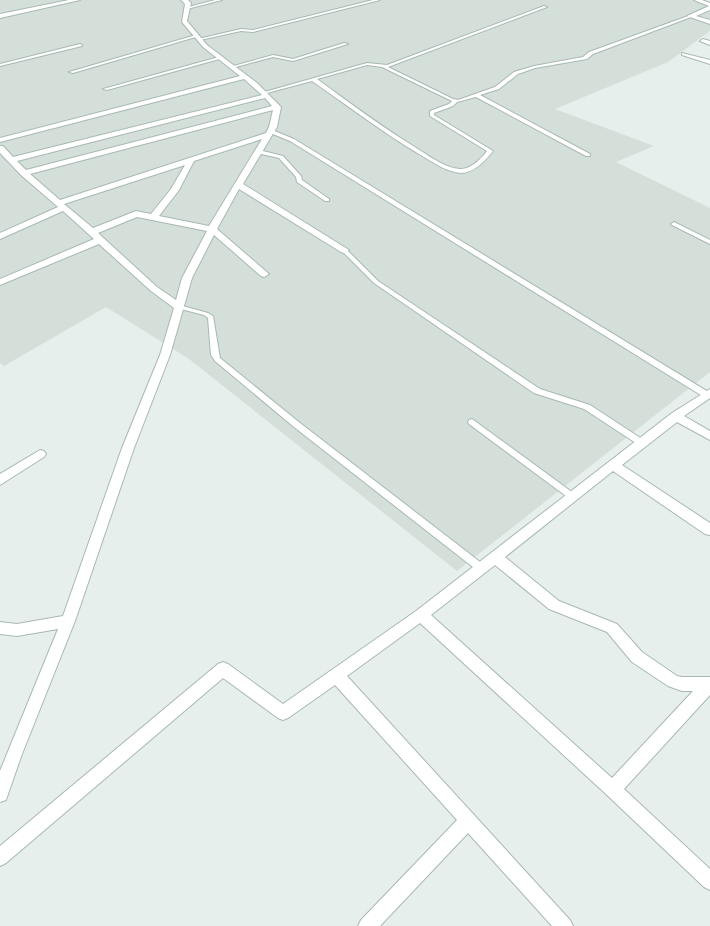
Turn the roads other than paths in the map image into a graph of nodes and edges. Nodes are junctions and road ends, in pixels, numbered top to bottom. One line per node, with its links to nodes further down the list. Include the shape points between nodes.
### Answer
1 (77, 0): 9 (street)
2 (220, 0): 5 (lane)
3 (378, 0): 12 (lane, via 253,31 241,30)
4 (697, 0): 6 (street)
5 (186, 4): 12 (street, via 184,21)
6 (710, 5)
7 (545, 7): 22 (lane)
8 (710, 8): 10 (street)
9 (0, 16)
10 (690, 16): 11 (street); 28 (lane, via 591,53 585,58 534,67 516,73 497,88)
11 (710, 22)
12 (199, 38): 18 (street); 23 (lane)
13 (703, 41): 15 (street)
14 (346, 44): 21 (lane, via 295,59 272,56)
15 (710, 44)
16 (80, 45): 20 (lane)
17 (684, 54): 19 (street)
18 (221, 58): 21 (street); 26 (lane)
19 (710, 62)
20 (0, 65)
21 (232, 67): 24 (street)
22 (384, 67): 25 (lane, via 367,64); 29 (lane)
23 (71, 72)
24 (245, 77): 27 (street); 32 (street)
25 (313, 79): 27 (lane); 29 (lane, via 408,145 448,168 462,170 475,166 490,151 432,116 432,112 450,106)
26 (105, 89)
27 (265, 94): 30 (street); 36 (street)
28 (476, 95): 29 (lane); 35 (lane)
29 (455, 100)
30 (277, 107): 31 (street, via 273,127); 38 (street)
31 (269, 133): 34 (street); 37 (street); 53 (lane, via 292,140)
32 (0, 140)
33 (0, 148): 36 (street)
34 (258, 152): 39 (street); 40 (lane, via 282,158 299,177 299,181)
35 (588, 155)
36 (11, 160): 38 (street)
37 (191, 160): 41 (street); 42 (street, via 175,190)
38 (24, 173): 41 (street)
39 (238, 185): 44 (street); 49 (street)
40 (327, 200)
41 (61, 205): 45 (street); 46 (street)
42 (152, 218): 44 (street); 45 (street, via 136,214)
43 (674, 224): 48 (lane)
44 (212, 229): 50 (street); 52 (street, via 188,278)
45 (92, 232): 47 (street)
46 (0, 236)
47 (100, 240): 51 (street); 52 (street, via 154,289)
48 (710, 242)
49 (344, 250): 57 (lane, via 376,282 537,391 587,408)
50 (264, 274)
51 (0, 282)
52 (179, 307): 64 (lane, via 211,317 217,360); 66 (street, via 165,354 128,448)
53 (708, 394): 54 (street)
54 (676, 416): 56 (street); 57 (street)
55 (472, 422): 61 (lane)
56 (710, 436)
57 (642, 443): 59 (street)
58 (40, 454): 60 (street)
59 (613, 465): 61 (street); 62 (street)
60 (0, 480)
61 (573, 497): 63 (street)
62 (710, 530)
63 (495, 558): 64 (street); 69 (street, via 554,605 612,628 637,657 673,681)
64 (481, 568): 65 (street)
65 (421, 615): 68 (street); 70 (street)
66 (68, 621): 67 (street, via 17,630); 71 (street)
67 (0, 628)
68 (336, 675): 72 (street); 73 (street, via 283,713 223,669)
69 (709, 685): 70 (street)
70 (613, 789): 74 (street)
71 (0, 794)
72 (468, 821): 75 (street); 76 (street)
73 (0, 857)
74 (710, 881)
75 (367, 926)
76 (564, 926)

